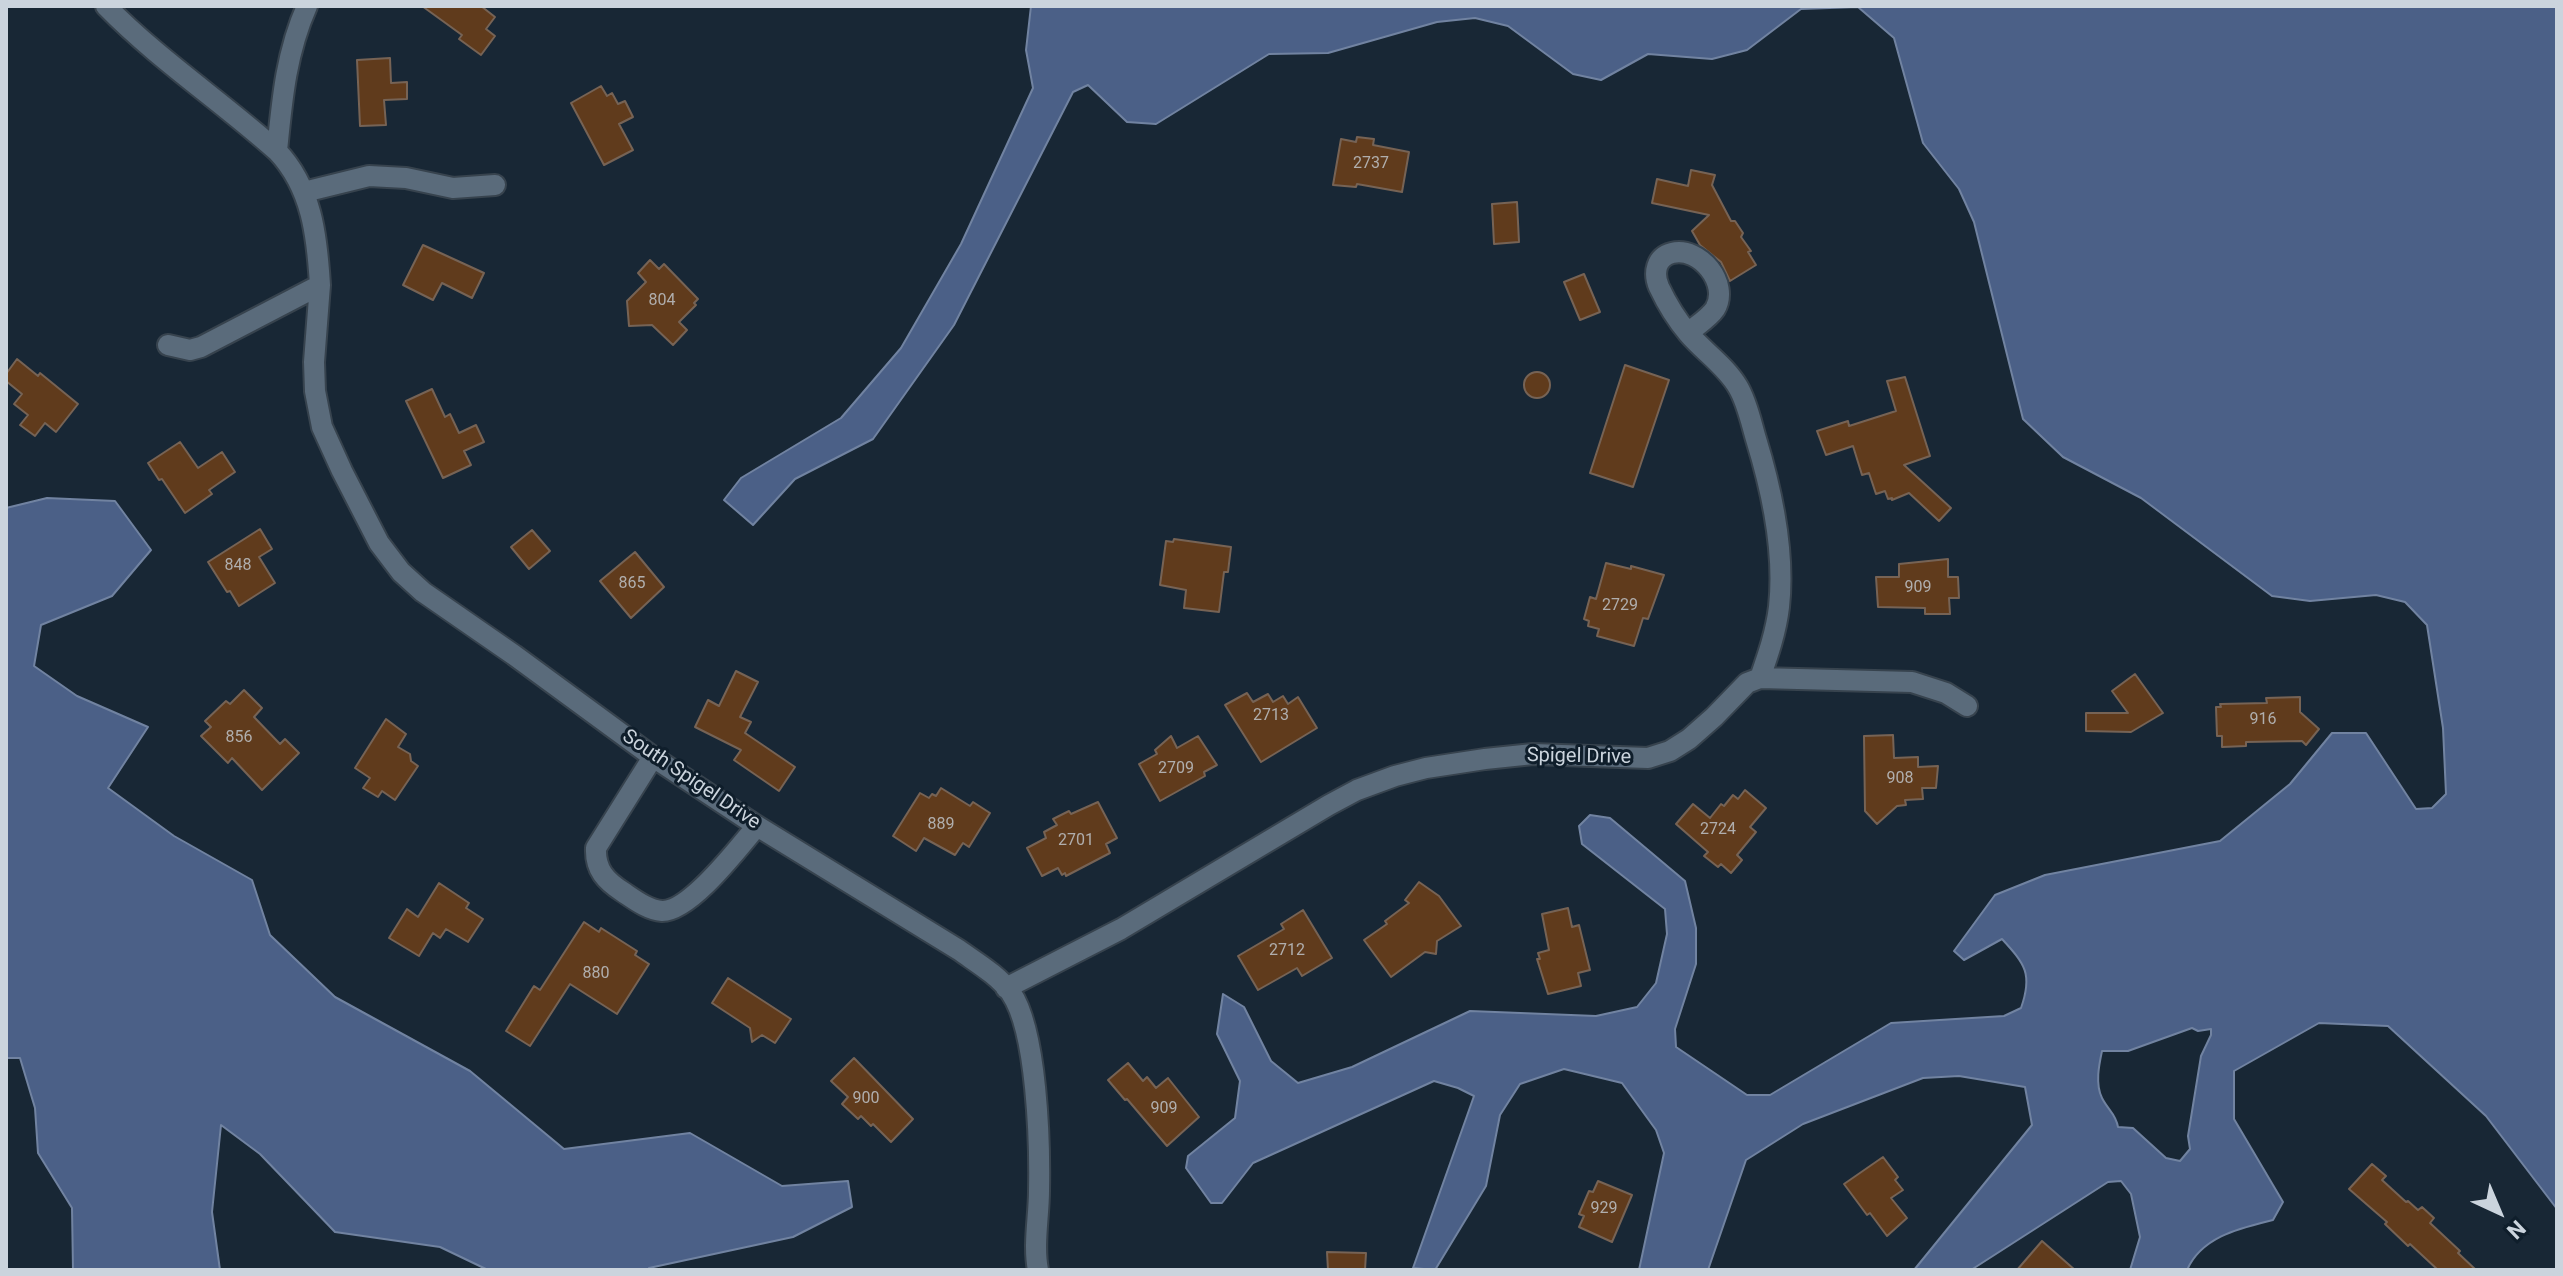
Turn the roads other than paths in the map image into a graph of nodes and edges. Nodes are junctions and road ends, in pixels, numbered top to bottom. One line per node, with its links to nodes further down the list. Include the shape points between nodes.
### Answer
1 (106, 6): 3 (street, South Spigel Drive)
2 (307, 6): 3 (street, via 283,83)
3 (277, 151): 5 (street, South Spigel Drive)
4 (495, 185): 5 (street, via 453,188 369,176)
5 (304, 192): 6 (street, South Spigel Drive, via 318,244)
6 (320, 285): 8 (street, via 201,347); 11 (street, South Spigel Drive, via 314,362 322,427 379,543 423,592)
7 (1688, 333): 9 (street, via 1738,387 1766,474 1780,571 1772,644)
8 (168, 345)
9 (1760, 678): 10 (street, via 1912,682); 13 (street, Spigel Drive, via 1747,683 1689,739 1648,758 1533,754 1426,768 1357,790 1121,929)
10 (1967, 706)
11 (653, 757): 12 (street, South Spigel Drive); 12 (street, via 596,848 601,874 621,891 650,908 672,910 722,867)
12 (757, 826): 13 (street, South Spigel Drive, via 959,950)
13 (1006, 988): 14 (street, South Spigel Drive, via 1030,1043 1038,1140)
14 (1038, 1270)

